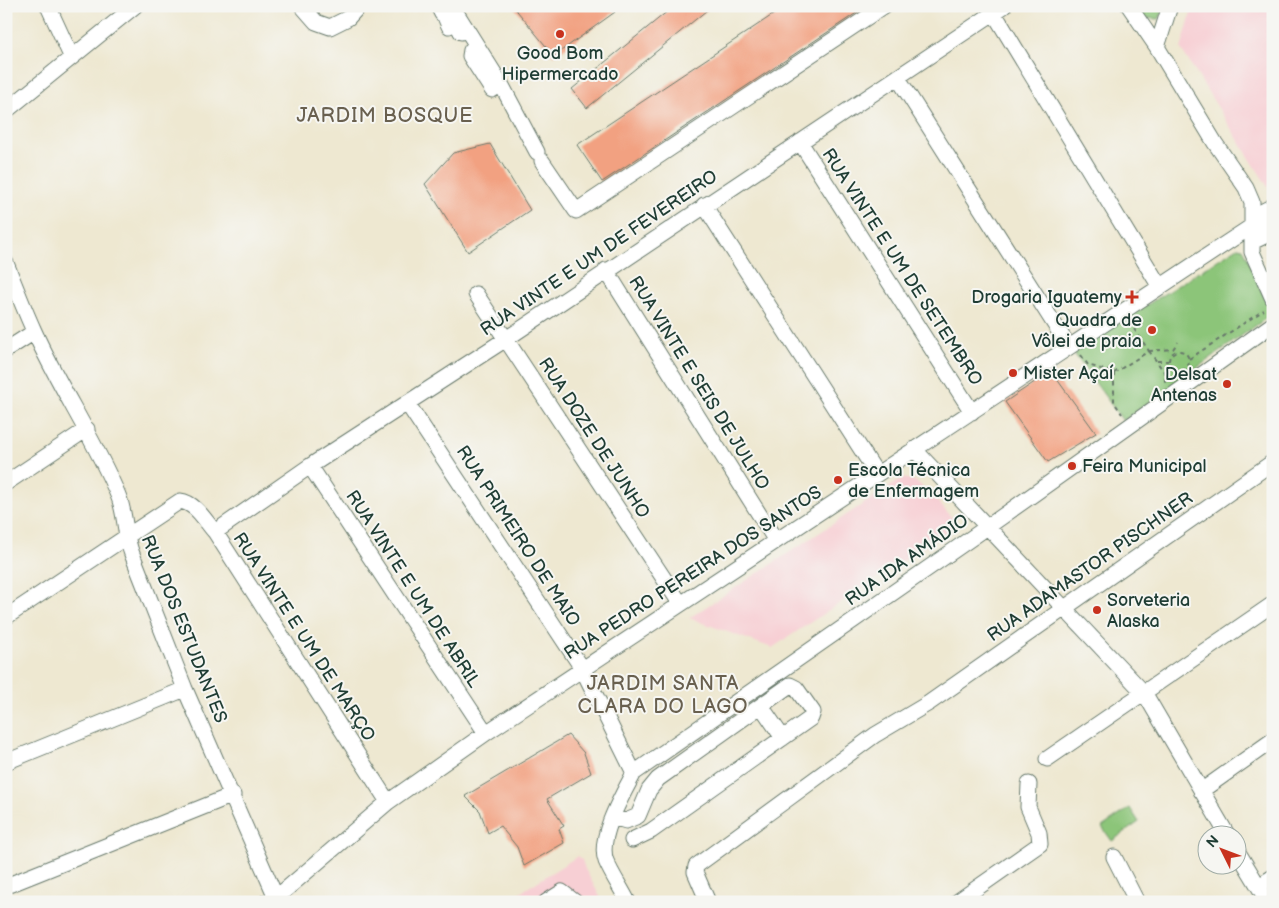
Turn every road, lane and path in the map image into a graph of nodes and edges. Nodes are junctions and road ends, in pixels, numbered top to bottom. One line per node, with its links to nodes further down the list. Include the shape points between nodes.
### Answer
1 (48, 6): 12 (street)
2 (135, 6): 12 (street)
3 (302, 6): 4 (street, via 316,22 330,27 348,18)
4 (359, 6)
5 (438, 6): 14 (street, via 442,14 448,9 452,15 446,19 449,26 456,22 470,56 492,90)
6 (452, 6): 14 (street)
7 (884, 6): 14 (street, via 576,211 539,156)
8 (1129, 6): 11 (street)
9 (1170, 6): 11 (street)
10 (999, 10): 13 (street, RUA VINTE E UM DE FEVEREIRO); 25 (street)
11 (1157, 47): 19 (street, via 1246,188 1252,202)
12 (71, 56): 15 (street)
13 (898, 78): 16 (street, RUA VINTE E UM DE FEVEREIRO); 33 (street)
14 (501, 84)
15 (6, 111)
16 (800, 142): 17 (street, RUA VINTE E UM DE FEVEREIRO); 43 (street, RUA VINTE E UM DE SETEMBRO)
17 (704, 205): 24 (street, RUA VINTE E UM DE FEVEREIRO); 49 (street)
18 (1273, 206): 19 (street, RUA PEDRO PEREIRA DOS SANTOS)
19 (1252, 221): 20 (street); 22 (street); 25 (street, RUA PEDRO PEREIRA DOS SANTOS)
20 (1273, 222)
21 (1273, 232): 22 (street)
22 (1252, 242): 27 (street, via 1252,252)
23 (6, 263): 30 (street, RUA DOS ESTUDANTES)
24 (606, 270): 31 (street, RUA VINTE E UM DE FEVEREIRO); 54 (street, RUA VINTE E SEIS DE JULHO)
25 (1160, 287): 33 (street, RUA PEDRO PEREIRA DOS SANTOS)
26 (476, 294): 31 (street, RUA DOZE DE JUNHO)
27 (1270, 304): 36 (path)
28 (1128, 320): 35 (path)
29 (1273, 324): 51 (street, RUA IDA AMÁDIO)
30 (34, 332): 34 (street); 45 (street, RUA DOS ESTUDANTES)
31 (506, 339): 42 (street, RUA VINTE E UM DE FEVEREIRO); 55 (street, RUA DOZE DE JUNHO)
32 (1178, 342): 35 (path, via 1173,349)
33 (1069, 347): 43 (street, RUA PEDRO PEREIRA DOS SANTOS)
34 (6, 350)
35 (1149, 351): 38 (path); 40 (path)
36 (1189, 359): 37 (path, via 1180,351); 37 (path, via 1186,369 1179,372 1170,367)
37 (1168, 360): 38 (path)
38 (1157, 361): 41 (path, via 1165,373)
39 (1088, 365): 40 (path)
40 (1114, 373): 44 (path, via 1114,402)
41 (1165, 388)
42 (407, 403): 48 (street, RUA VINTE E UM DE FEVEREIRO); 59 (street, RUA PRIMEIRO DE MAIO)
43 (972, 412): 46 (street, RUA PEDRO PEREIRA DOS SANTOS)
44 (1124, 416)
45 (87, 429): 50 (street); 53 (street, RUA DOS ESTUDANTES, via 119,496 126,518)
46 (914, 449): 49 (street, RUA PEDRO PEREIRA DOS SANTOS); 51 (street)
47 (1273, 462): 57 (street, RUA ADAMASTOR PISCHNER)
48 (310, 466): 52 (street, RUA VINTE E UM DE FEVEREIRO); 63 (street, RUA VINTE E UM DE ABRIL)
49 (877, 474): 54 (street, RUA PEDRO PEREIRA DOS SANTOS)
50 (6, 483)
51 (987, 527): 57 (street); 68 (street, RUA IDA AMÁDIO)
52 (215, 532): 53 (street, RUA VINTE E UM DE MARÇO, via 192,505 180,501); 72 (street, RUA VINTE E UM DE MARÇO)
53 (126, 539): 58 (street); 60 (street, RUA DOS ESTUDANTES)
54 (776, 541): 55 (street, RUA PEDRO PEREIRA DOS SANTOS)
55 (680, 603): 59 (street, RUA PEDRO PEREIRA DOS SANTOS)
56 (1273, 604): 61 (street)
57 (1063, 610): 61 (street); 88 (street, RUA ADAMASTOR PISCHNER, via 929,703 875,735 696,866 695,872)
58 (6, 617)
59 (582, 668): 63 (street, RUA PEDRO PEREIRA DOS SANTOS); 68 (street, RUA PRIMEIRO DE MAIO)
60 (185, 689): 67 (street); 71 (street, RUA DOS ESTUDANTES)
61 (1145, 694): 66 (street); 70 (street)
62 (762, 706): 64 (street); 64 (street, via 790,685 796,688 813,712 811,718); 73 (street, via 658,779 649,790)
63 (486, 733): 72 (street, RUA PEDRO PEREIRA DOS SANTOS)
64 (783, 738): 76 (street)
65 (1273, 740): 70 (street)
66 (1047, 759)
67 (6, 762)
68 (634, 773): 74 (street)
69 (1029, 784): 89 (street, via 1028,807 1039,832 1040,844)
70 (1201, 791): 75 (street)
71 (233, 795): 81 (street); 83 (street, RUA DOS ESTUDANTES)
72 (388, 802): 83 (street, RUA PEDRO PEREIRA DOS SANTOS)
73 (638, 816): 74 (street, via 626,821); 76 (street)
74 (613, 817): 87 (street, via 604,849 606,860)
75 (1222, 826)
76 (651, 831): 77 (street)
77 (632, 840)
78 (1114, 857): 84 (street)
79 (1246, 865): 82 (street)
80 (1273, 877): 82 (street)
81 (6, 886)
82 (1259, 886): 90 (street)
83 (274, 900)
84 (1133, 900)
85 (546, 902): 86 (street, via 562,892)
86 (575, 902)
87 (628, 902)
88 (708, 902)
89 (957, 902)
90 (1268, 902)

